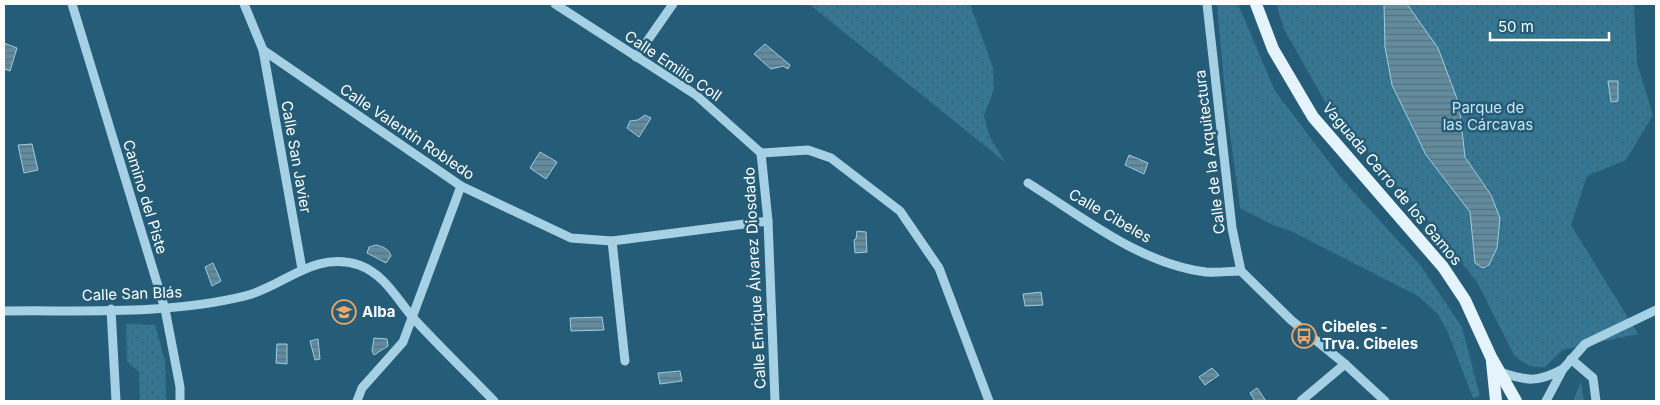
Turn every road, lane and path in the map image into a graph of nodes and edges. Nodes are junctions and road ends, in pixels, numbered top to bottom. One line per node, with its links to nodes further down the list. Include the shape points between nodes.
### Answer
1 (72, 4): 16 (street, Camino del Piste)
2 (244, 4): 7 (street)
3 (555, 4): 8 (street, Calle Emilio Coll)
4 (673, 4): 8 (street)
5 (1207, 4): 15 (street, Calle de la Arquitectura, via 1232,228)
6 (1256, 4): 21 (main road, Vaguada Cerro de los Gamos, via 1273,49 1313,116 1443,267 1465,300)
7 (263, 50): 11 (street, Calle Valentín Robledo); 14 (street, Calle San Javier)
8 (636, 57): 9 (street, Calle Emilio Coll, via 696,95)
9 (761, 153): 12 (street, Calle Enrique Álvarez Diosdado); 32 (street, via 808,150 830,158 900,211 939,268)
10 (1028, 183): 15 (street, Calle Cibeles, via 1134,249 1179,266 1207,272)
11 (461, 186): 13 (street, Calle Valentín Robledo, via 571,238); 20 (street)
12 (768, 221): 13 (street, Calle Valentín Robledo); 31 (street, Calle Enrique Álvarez Diosdado)
13 (612, 241): 23 (street)
14 (302, 269): 16 (street, Calle San Blás, via 247,296); 20 (street, Calle San Blás, via 334,262 359,265 383,279)
15 (1241, 271): 24 (street, via 1290,320)
16 (165, 308): 17 (street, Calle San Blás); 28 (street, Camino del Piste)
17 (111, 309): 19 (street, Calle San Blás); 27 (street)
18 (1656, 310): 22 (street, via 1585,344)
19 (4, 311)
20 (413, 318): 29 (street, via 403,342 362,388); 30 (street, Calle San Blás)
21 (1491, 357): 26 (main road, Vaguada Cerro de los Gamos); 35 (main road, Vaguada Cerro de los Gamos)
22 (1571, 359): 25 (street); 38 (street, via 1593,378)
23 (625, 361)
24 (1345, 364): 33 (street); 34 (street)
25 (1563, 369): 26 (street, via 1548,377 1532,380); 37 (street)
26 (1500, 372): 36 (main road, Vaguada Cerro de los Gamos)
27 (116, 401)
28 (180, 401)
29 (357, 401)
30 (494, 401)
31 (775, 401)
32 (989, 401)
33 (1301, 401)
34 (1385, 401)
35 (1496, 401)
36 (1516, 401)
37 (1546, 401)
38 (1596, 401)

